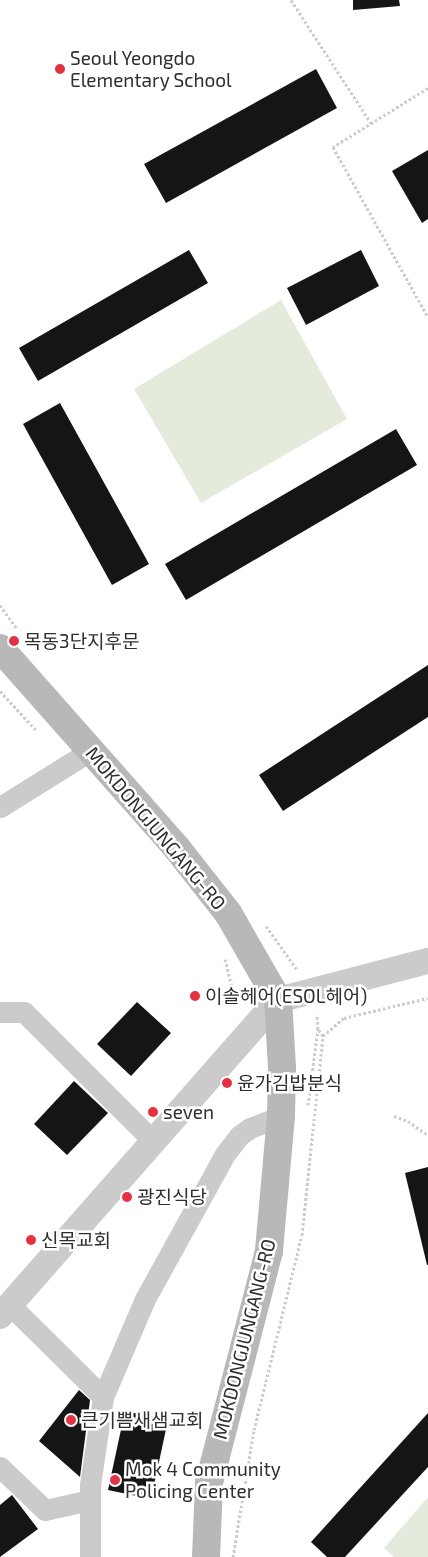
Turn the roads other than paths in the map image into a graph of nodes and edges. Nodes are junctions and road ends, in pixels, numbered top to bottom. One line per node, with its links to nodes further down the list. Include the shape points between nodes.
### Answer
1 (0, 648): 2 (main road, MOKDONGJUNGANG-RO)
2 (90, 750): 3 (street); 5 (main road, MOKDONGJUNGANG-RO, via 176,847 228,913)
3 (0, 807)
4 (428, 961): 5 (street)
5 (278, 1000): 7 (main road, MOKDONGJUNGANG-RO); 8 (street)
6 (0, 1012): 8 (street, via 24,1012)
7 (281, 1116): 10 (street, via 250,1128 225,1154 145,1299); 14 (main road, MOKDONGJUNGANG-RO, via 269,1251 209,1483)
8 (153, 1141): 9 (street)
9 (5, 1310): 10 (street)
10 (104, 1397): 12 (street)
11 (0, 1467): 12 (street, via 45,1510)
12 (90, 1500): 13 (street)
13 (90, 1557)
14 (206, 1557)

